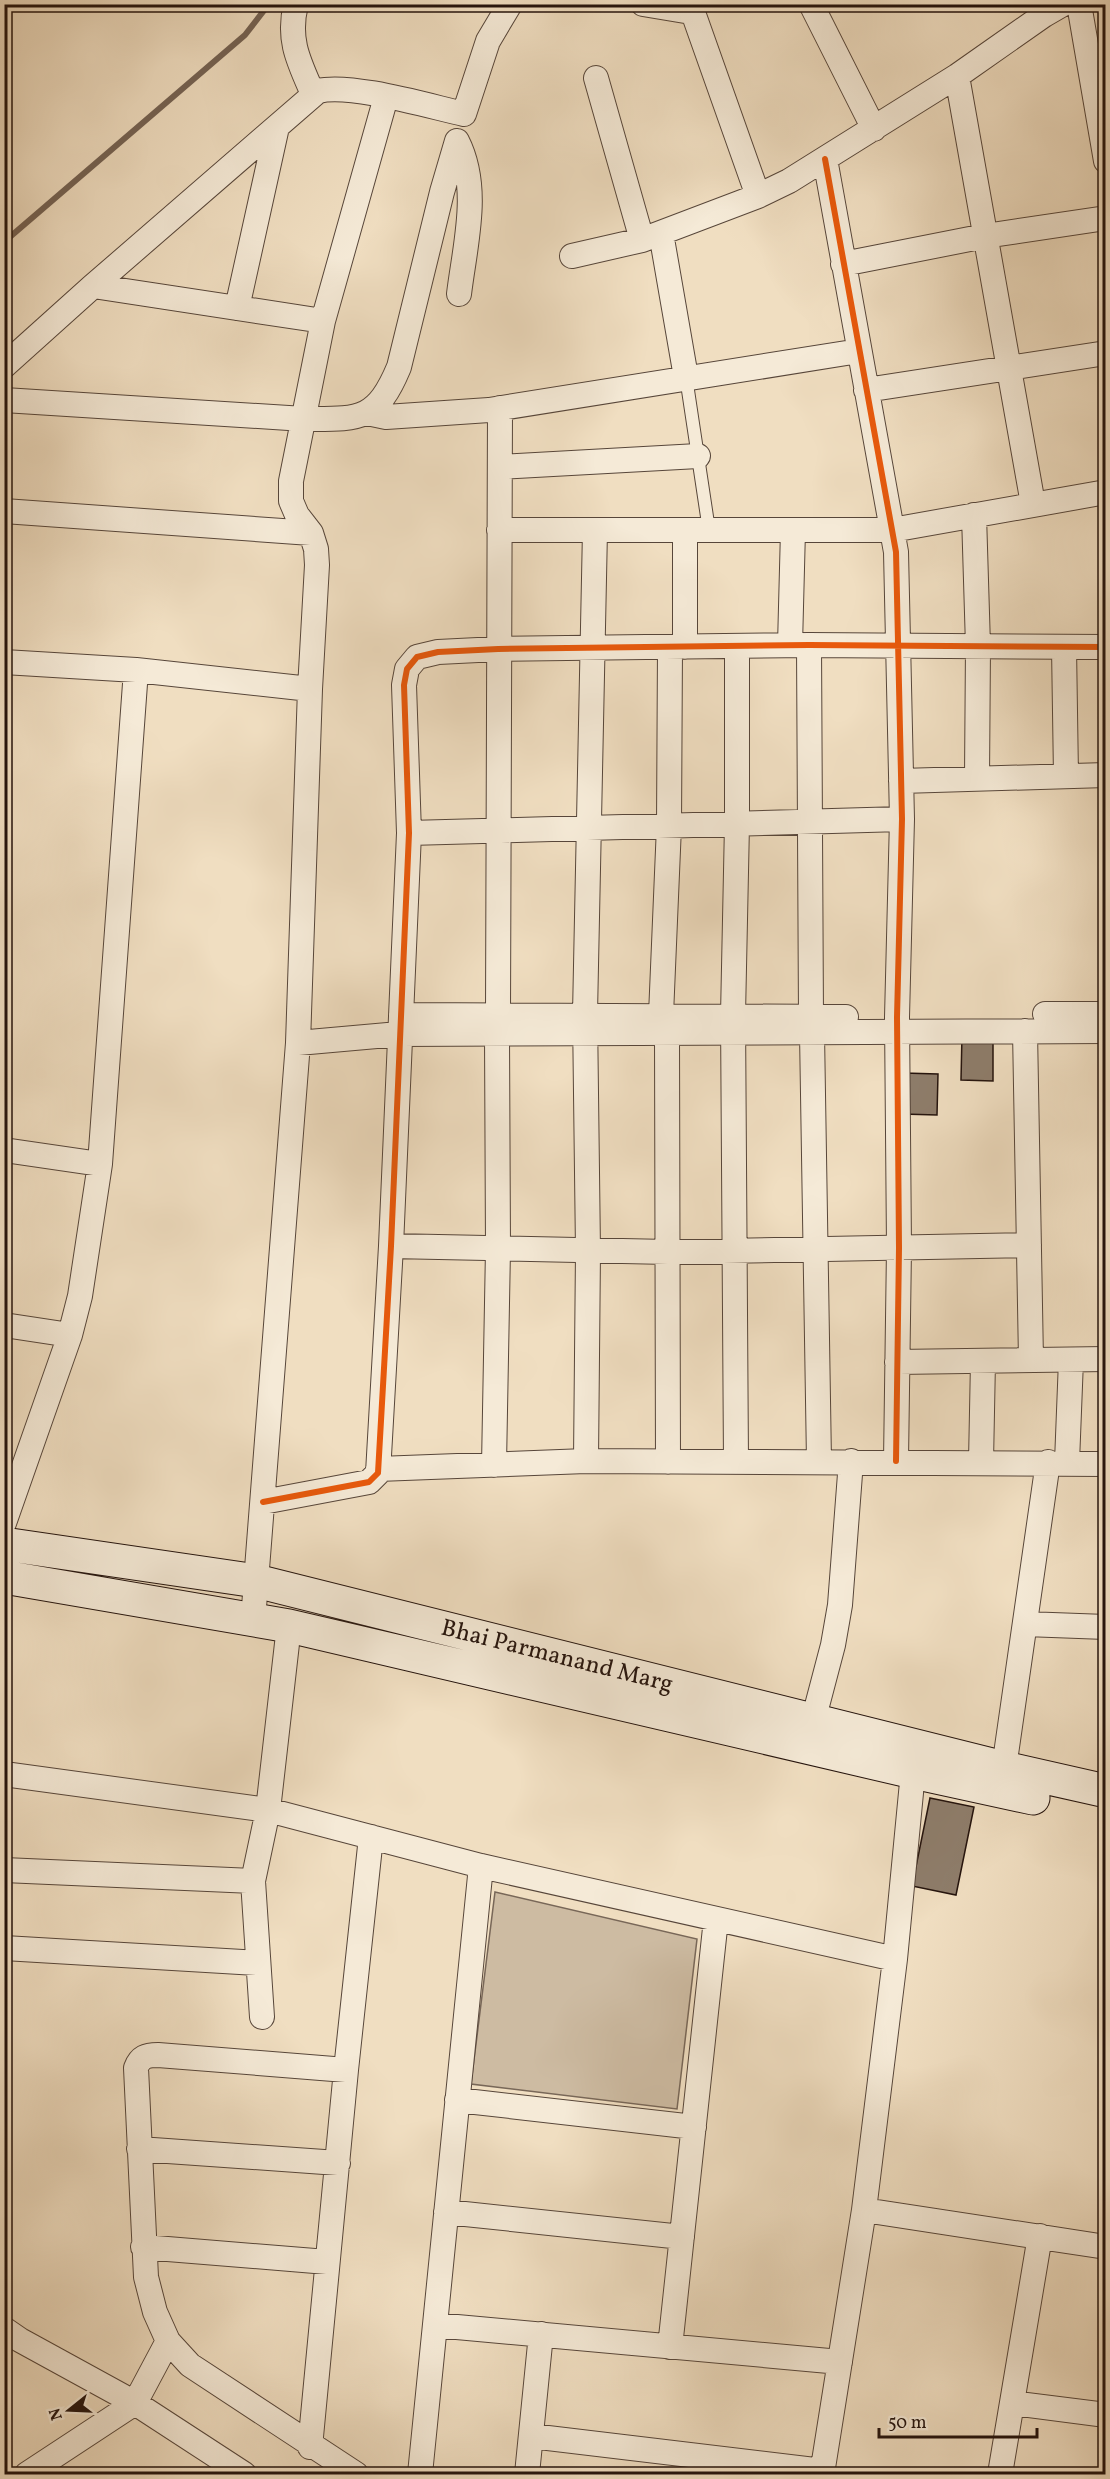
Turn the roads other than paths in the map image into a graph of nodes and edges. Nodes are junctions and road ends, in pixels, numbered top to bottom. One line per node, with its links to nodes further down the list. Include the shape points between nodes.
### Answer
1 (296, 4): 11 (street, via 292,38)
2 (510, 4): 14 (street, via 488,41)
3 (643, 4): 7 (street)
4 (811, 4): 15 (street)
5 (1063, 4): 9 (street)
6 (1079, 4): 8 (street)
7 (690, 8): 18 (street)
8 (1099, 74): 17 (street)
9 (957, 76): 15 (street); 21 (street)
10 (597, 78): 20 (street)
11 (314, 94): 12 (street, via 333,89); 13 (street)
12 (386, 97): 14 (street); 27 (street)
13 (277, 127): 24 (street); 26 (street)
14 (460, 128): 25 (street, via 470,204); 36 (street, via 399,367 380,403)
15 (874, 129): 16 (street)
16 (825, 159): 18 (street); 23 (street)
17 (1106, 161)
18 (758, 196): 20 (street)
19 (1106, 218): 21 (street)
20 (651, 236): 22 (street); 32 (street)
21 (985, 236): 23 (street); 31 (street)
22 (573, 256)
23 (843, 264): 28 (street)
24 (93, 286): 26 (street); 30 (street)
25 (459, 294)
26 (237, 308): 27 (street)
27 (322, 321): 37 (street)
28 (859, 351): 32 (street); 33 (street)
29 (1106, 353): 31 (street)
30 (4, 366)
31 (1009, 369): 33 (street); 41 (street)
32 (686, 377): 35 (street); 38 (lane)
33 (866, 390): 48 (street)
34 (4, 400): 37 (street)
35 (500, 408): 36 (street, via 406,417); 39 (street)
36 (367, 413): 37 (street, via 351,419)
37 (304, 419): 49 (street, via 291,481 291,501)
38 (698, 456): 39 (street); 46 (lane)
39 (500, 466): 44 (street)
40 (1106, 492): 41 (street)
41 (1033, 504): 43 (street)
42 (4, 511): 49 (street)
43 (974, 515): 48 (street); 53 (street)
44 (499, 530): 45 (street); 58 (street)
45 (595, 530): 46 (street); 57 (street)
46 (697, 530): 47 (street); 54 (street)
47 (793, 530): 48 (street); 50 (street)
48 (892, 531): 51 (street)
49 (310, 533): 62 (street, via 317,565)
50 (800, 645): 51 (street); 52 (street); 68 (street)
51 (898, 645): 53 (street); 66 (street)
52 (737, 646): 54 (street); 69 (street)
53 (978, 646): 55 (street); 65 (street)
54 (677, 647): 57 (street); 70 (street)
55 (1064, 647): 56 (street); 64 (street)
56 (1106, 647)
57 (593, 648): 58 (street); 71 (street)
58 (498, 650): 72 (street); 73 (street, via 417,657 407,669 404,685)
59 (5, 662): 60 (street); 61 (street)
60 (136, 670): 62 (street); 87 (street)
61 (4, 671)
62 (310, 689): 85 (street)
63 (1106, 775): 64 (street)
64 (1066, 776): 65 (street)
65 (977, 778): 66 (street)
66 (901, 781): 67 (street)
67 (902, 819): 68 (street); 79 (street)
68 (811, 822): 69 (street); 82 (street)
69 (737, 824): 70 (street); 81 (street)
70 (669, 826): 71 (street); 78 (street)
71 (590, 828): 72 (street); 77 (street)
72 (499, 831): 73 (street); 80 (street)
73 (409, 833): 76 (street)
74 (1106, 1014): 75 (street)
75 (1074, 1023): 79 (street); 83 (street); 84 (street)
76 (400, 1024): 80 (street); 85 (street); 89 (street)
77 (585, 1024): 78 (street); 80 (street); 93 (street)
78 (664, 1024): 81 (street); 95 (street)
79 (897, 1024): 82 (street); 83 (street); 90 (street)
80 (498, 1025): 91 (street)
81 (733, 1025): 82 (street); 94 (street)
82 (812, 1025): 92 (street)
83 (1025, 1031): 88 (street)
84 (1106, 1031)
85 (298, 1043): 114 (street)
86 (4, 1150): 87 (street)
87 (100, 1164): 97 (street, via 80,1296)
88 (1029, 1245): 90 (street); 99 (street)
89 (391, 1246): 91 (street); 113 (street)
90 (899, 1248): 92 (street); 102 (street)
91 (498, 1249): 93 (street); 112 (street)
92 (816, 1249): 94 (street); 105 (street)
93 (588, 1251): 95 (street); 103 (street)
94 (736, 1251): 95 (street); 104 (street)
95 (668, 1252): 108 (street)
96 (4, 1325): 97 (street)
97 (70, 1335): 115 (street)
98 (1106, 1359): 100 (street)
99 (1031, 1360): 100 (street); 101 (street)
100 (1071, 1360): 110 (street)
101 (983, 1361): 102 (street); 109 (street)
102 (897, 1362): 107 (street)
103 (586, 1461): 108 (street); 112 (street)
104 (736, 1461): 105 (street); 108 (street)
105 (819, 1461): 106 (street)
106 (851, 1461): 107 (street); 123 (street, via 840,1605)
107 (896, 1461): 109 (street)
108 (668, 1462)
109 (981, 1462): 110 (street)
110 (1058, 1462): 111 (street); 120 (street)
111 (1106, 1464)
112 (494, 1465): 113 (street)
113 (378, 1469): 114 (street, via 375,1479 369,1482)
114 (262, 1502): 118 (street)
115 (6, 1509)
116 (4, 1544): 118 (street, Bhai Parmanand Marg)
117 (4, 1577): 119 (street, Bhai Parmanand Marg)
118 (256, 1581): 119 (street); 123 (street, Bhai Parmanand Marg)
119 (253, 1620): 121 (street, Bhai Parmanand Marg)
120 (1025, 1624): 122 (street); 125 (street)
121 (289, 1626): 124 (street, Bhai Parmanand Marg); 128 (street)
122 (1106, 1627)
123 (813, 1720): 124 (street, Bhai Parmanand Marg)
124 (917, 1760): 125 (street, Bhai Parmanand Marg); 129 (street, Bhai Parmanand Marg); 136 (street)
125 (1004, 1768): 127 (street, Bhai Parmanand Marg)
126 (4, 1774): 128 (street)
127 (1106, 1791)
128 (268, 1810): 130 (street); 133 (street)
129 (1106, 1813)
130 (371, 1838): 131 (street); 139 (street)
131 (481, 1866): 134 (street); 140 (street)
132 (4, 1870): 133 (street)
133 (254, 1881): 137 (street)
134 (716, 1918): 136 (street); 141 (street)
135 (4, 1948): 137 (street)
136 (895, 1959): 144 (street)
137 (258, 1963): 138 (street)
138 (262, 2017)
139 (346, 2070): 142 (street, via 147,2055 136,2068); 143 (street)
140 (457, 2100): 141 (street); 145 (street)
141 (694, 2127): 147 (street)
142 (139, 2149): 143 (street); 148 (street)
143 (338, 2163): 150 (street)
144 (864, 2210): 146 (street); 156 (street)
145 (446, 2212): 147 (street); 151 (street)
146 (1040, 2236): 149 (street); 158 (street)
147 (682, 2237): 155 (street)
148 (143, 2247): 150 (street); 154 (street, via 155,2312)
149 (1106, 2247)
150 (327, 2262): 161 (street)
151 (435, 2325): 152 (street); 166 (street)
152 (541, 2334): 155 (street); 160 (street)
153 (10, 2340): 157 (street)
154 (168, 2341): 157 (street); 161 (street, via 190,2365)
155 (670, 2347): 156 (street)
156 (840, 2362): 162 (street)
157 (135, 2403): 163 (street); 164 (street)
158 (1012, 2403): 159 (street); 168 (street)
159 (1106, 2415)
160 (531, 2436): 162 (street); 167 (street)
161 (310, 2447): 165 (street)
162 (822, 2473)
163 (27, 2475)
164 (243, 2475)
165 (356, 2475)
166 (420, 2475)
167 (527, 2475)
168 (1000, 2475)

